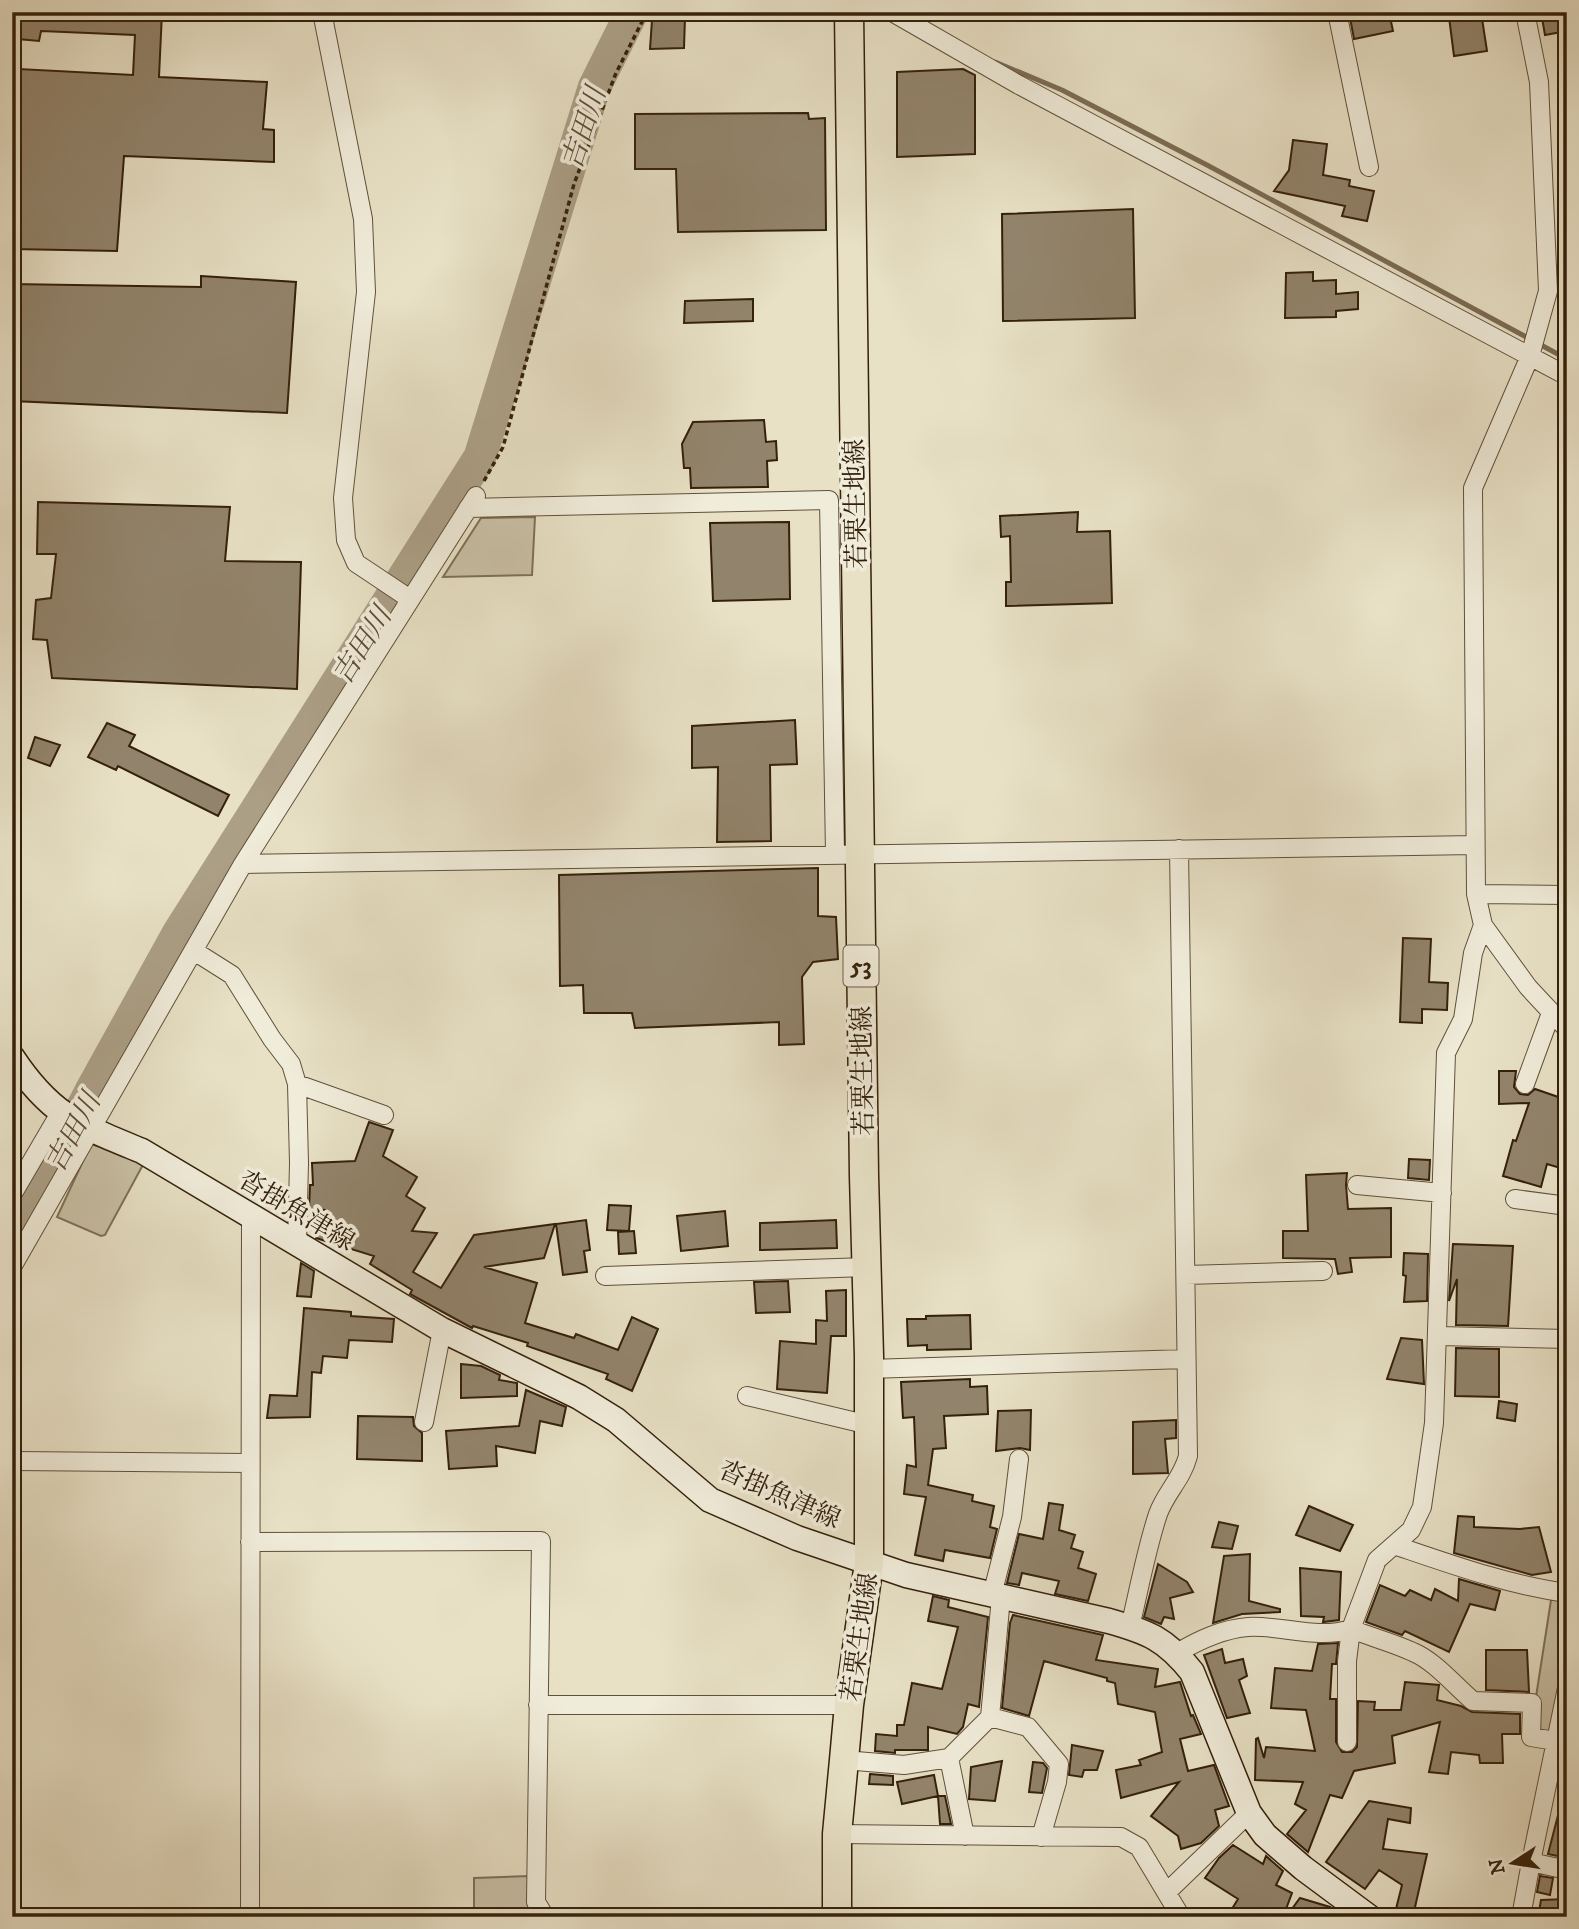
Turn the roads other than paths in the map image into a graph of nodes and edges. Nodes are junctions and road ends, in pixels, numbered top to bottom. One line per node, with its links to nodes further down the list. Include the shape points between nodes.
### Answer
1 (322, 12): 9 (street, via 363,219 366,292 343,498 346,540 356,563)
2 (849, 12): 12 (main road, 若栗生地線 / 53)
3 (892, 12): 7 (street, via 1019,85)
4 (1337, 12): 6 (street)
5 (1525, 12): 7 (street, via 1539,82 1548,291)
6 (1369, 167)
7 (1530, 356): 8 (street); 10 (street, via 1473,488)
8 (1567, 376)
9 (410, 599): 12 (street, via 472,502 828,500); 13 (street)
10 (1475, 845): 11 (street); 14 (street)
11 (1179, 849): 12 (street); 35 (street)
12 (848, 854): 13 (street); 33 (main road, 若栗生地線 / 53)
13 (243, 864): 17 (street)
14 (1476, 894): 15 (street); 16 (street)
15 (1567, 895)
16 (1483, 925): 18 (street); 26 (street, via 1473,953 1463,1019 1446,1053)
17 (194, 951): 21 (street, via 232,975 291,1064); 24 (street)
18 (1551, 1013): 19 (street); 22 (street)
19 (1567, 1029)
20 (12, 1056): 24 (main road, 沓掛魚津線, via 29,1082)
21 (297, 1084): 23 (street); 31 (street)
22 (1525, 1084)
23 (384, 1115)
24 (75, 1122): 27 (street); 30 (main road, 沓掛魚津線, via 142,1151); 32 (street)
25 (1357, 1185): 26 (street)
26 (1442, 1193): 38 (street)
27 (12, 1195)
28 (1515, 1199): 29 (street)
29 (1567, 1206)
30 (251, 1218): 31 (main road, 沓掛魚津線); 47 (street)
31 (297, 1245): 37 (main road, 沓掛魚津線)
32 (12, 1266)
33 (867, 1267): 36 (street); 41 (main road, 若栗生地線 / 53)
34 (1323, 1271): 35 (street)
35 (1186, 1275): 40 (street)
36 (605, 1276)
37 (442, 1330): 43 (street); 50 (main road, 沓掛魚津線, via 588,1402 616,1420 710,1500)
38 (1438, 1336): 39 (street); 49 (street, via 1434,1423 1422,1507 1411,1530)
39 (1567, 1339)
40 (1186, 1359): 41 (street); 53 (street, via 1188,1455 1184,1471 1159,1513)
41 (869, 1369): 44 (main road, 若栗生地線 / 53)
42 (747, 1396): 44 (street)
43 (424, 1422)
44 (869, 1425): 50 (main road, 若栗生地線 / 53)
45 (1019, 1459): 52 (street)
46 (12, 1461): 47 (street)
47 (250, 1463): 48 (street)
48 (250, 1542): 57 (street, via 541,1541); 71 (street)
49 (1394, 1545): 51 (street, via 1463,1568); 54 (street, via 1377,1560)
50 (869, 1563): 52 (main road, 沓掛魚津線); 58 (main road, 若栗生地線 / 53)
51 (1567, 1593)
52 (996, 1596): 53 (main road, 沓掛魚津線); 59 (street)
53 (1130, 1627): 55 (main road, 沓掛魚津線, via 1163,1641)
54 (1351, 1629): 55 (street, via 1333,1634 1248,1627 1204,1637); 60 (street, via 1414,1652 1473,1701 1532,1703 1531,1737); 61 (street)
55 (1177, 1653): 64 (main road, 沓掛魚津線, via 1205,1699)
56 (1567, 1688): 60 (street)
57 (538, 1705): 58 (street); 72 (street, via 536,1902)
58 (849, 1705): 63 (main road, 若栗生地線 / 53)
59 (990, 1717): 62 (street); 67 (street, via 1028,1727 1059,1764)
60 (1555, 1741): 68 (street)
61 (1347, 1742)
62 (949, 1758): 63 (street, via 904,1765); 66 (street)
63 (844, 1760): 65 (main road, 若栗生地線 / 53)
64 (1250, 1813): 70 (street); 75 (main road, 沓掛魚津線, via 1265,1835 1303,1868)
65 (837, 1834): 66 (street); 73 (main road, 若栗生地線 / 53)
66 (965, 1836): 67 (street)
67 (1041, 1837): 70 (street, via 1121,1838 1139,1847)
68 (1531, 1862): 69 (street); 76 (street)
69 (1567, 1870)
70 (1168, 1891): 74 (street)
71 (250, 1917)
72 (545, 1917)
73 (837, 1917)
74 (1181, 1917)
75 (1370, 1917)
76 (1521, 1917)

